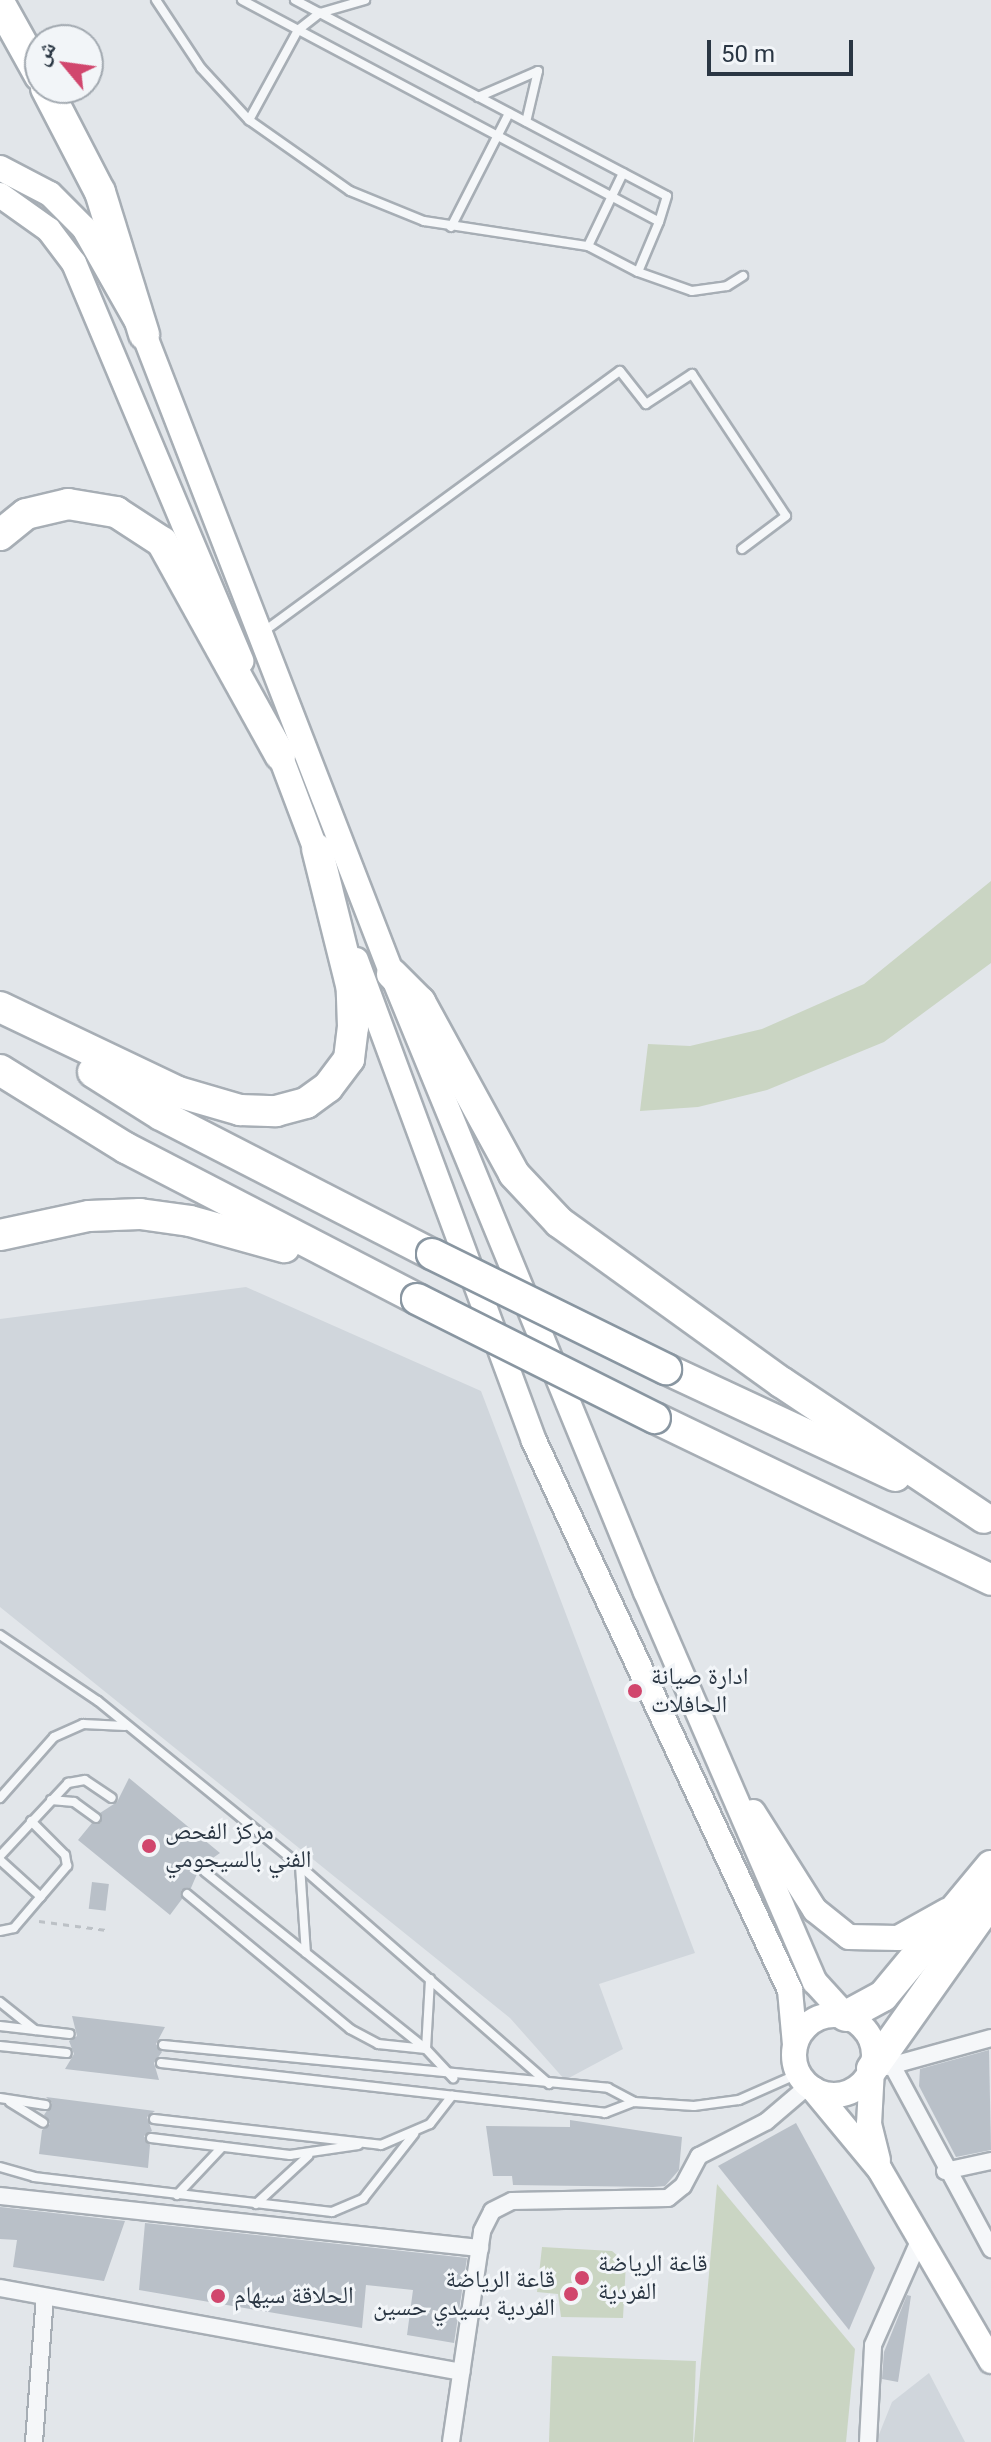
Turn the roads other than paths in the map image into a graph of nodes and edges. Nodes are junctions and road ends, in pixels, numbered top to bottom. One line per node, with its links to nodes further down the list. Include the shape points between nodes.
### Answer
1 (156, 0): 12 (lane, via 201,68)
2 (242, 0): 7 (lane)
3 (295, 0): 6 (lane)
4 (365, 0): 6 (lane)
5 (0, 4): 8 (highway)
6 (320, 13): 7 (lane); 9 (lane)
7 (298, 30): 12 (lane); 14 (lane)
8 (24, 47)
9 (478, 97): 11 (lane); 13 (lane, via 538,71)
10 (54, 104): 24 (highway, via 114,227)
11 (509, 113): 13 (lane); 14 (lane)
12 (249, 120): 20 (lane, via 350,191)
13 (526, 122): 16 (lane)
14 (496, 135): 18 (lane); 20 (lane)
15 (0, 168): 24 (main road, via 50,194 84,228)
16 (623, 173): 18 (lane); 19 (lane, via 667,196)
17 (0, 195): 28 (main road, via 41,223 74,263)
18 (609, 195): 19 (lane); 21 (lane)
19 (659, 222): 22 (lane)
20 (451, 227): 21 (lane)
21 (588, 246): 22 (lane)
22 (638, 272): 23 (lane, via 692,291 727,286)
23 (743, 276)
24 (144, 334): 27 (main road)
25 (0, 535): 28 (highway, via 26,514 68,504 116,512 162,542)
26 (742, 549): 27 (lane, via 786,516 692,374 646,404 620,371)
27 (262, 632): 30 (main road)
28 (280, 755): 29 (main road)
29 (317, 849): 31 (highway, via 352,989 353,1027 349,1059 328,1087 306,1103 276,1111 240,1110 178,1092); 65 (main road, via 534,1441 790,1990)
30 (392, 974): 35 (highway, via 420,1002 514,1174 559,1222 781,1382); 41 (main road)
31 (0, 1008): 35 (highway, bridge, via 161,1115 666,1369)
32 (0, 1070): 34 (highway, via 126,1148)
33 (0, 1235): 34 (highway, via 89,1216 165,1216)
34 (357, 1268): 36 (highway, bridge)
35 (988, 1519)
36 (880, 1527): 37 (highway); 38 (highway, via 906,1552)
37 (991, 1580)
38 (991, 1602)
39 (0, 1635): 40 (lane)
40 (130, 1727): 42 (lane, via 99,1722 68,1729 42,1747); 48 (lane)
41 (720, 1763): 54 (main road, via 815,1910 832,1927 883,1941); 59 (main road, via 815,1982)
42 (0, 1798)
43 (112, 1798): 44 (lane, via 94,1783 76,1780)
44 (50, 1800): 45 (lane, via 74,1802); 46 (lane)
45 (96, 1818)
46 (31, 1821): 47 (lane); 52 (lane, via 68,1862)
47 (0, 1858): 52 (lane)
48 (300, 1866): 56 (lane); 57 (lane)
49 (991, 1866): 54 (highway)
50 (205, 1872): 56 (lane)
51 (187, 1894): 67 (lane, via 356,2033 394,2048)
52 (41, 1897): 55 (lane, via 10,1931)
53 (991, 1901): 70 (highway)
54 (957, 1904): 59 (highway, via 883,1996)
55 (0, 1931)
56 (306, 1953): 67 (lane)
57 (430, 1979): 67 (lane); 74 (lane)
58 (0, 2002): 61 (lane)
59 (846, 2016): 65 (main road, via 808,2023); 70 (main road, via 873,2043)
60 (0, 2026): 61 (lane)
61 (35, 2030): 62 (lane)
62 (70, 2034)
63 (991, 2038): 70 (street)
64 (163, 2045): 71 (lane)
65 (795, 2045): 73 (main road)
66 (0, 2046): 68 (lane)
67 (426, 2049): 72 (lane)
68 (67, 2053)
69 (161, 2063): 75 (lane)
70 (882, 2068): 73 (main road, via 847,2093); 89 (main road, via 869,2124); 90 (street)
71 (408, 2073): 72 (lane); 75 (lane)
72 (453, 2078): 74 (lane)
73 (806, 2083): 78 (lane, via 724,2104); 89 (main road); 95 (street, via 767,2121 699,2156 683,2186 668,2198 512,2201 485,2220)
74 (549, 2084): 78 (lane, via 608,2088)
75 (406, 2090): 76 (lane)
76 (452, 2096): 78 (lane, via 605,2113); 82 (lane)
77 (5, 2100): 79 (lane); 81 (lane)
78 (634, 2102)
79 (45, 2105)
80 (154, 2119): 84 (lane)
81 (43, 2123)
82 (414, 2134): 84 (lane); 93 (lane, via 394,2167 354,2206 332,2212)
83 (151, 2138): 85 (lane)
84 (362, 2144): 86 (lane)
85 (222, 2147): 86 (lane); 91 (lane)
86 (309, 2156): 93 (lane)
87 (991, 2161): 90 (street)
88 (0, 2167): 91 (lane)
89 (880, 2170): 94 (main road)
90 (945, 2171): 96 (street)
91 (177, 2195): 93 (lane)
92 (0, 2196): 95 (street)
93 (256, 2204)
94 (920, 2239): 99 (main road); 103 (street, via 873,2345)
95 (480, 2248): 100 (street)
96 (991, 2249)
97 (0, 2288): 98 (street)
98 (45, 2297): 100 (street); 101 (street)
99 (991, 2361)
100 (461, 2372): 102 (street)
101 (34, 2442)
102 (451, 2442)
103 (868, 2442)

